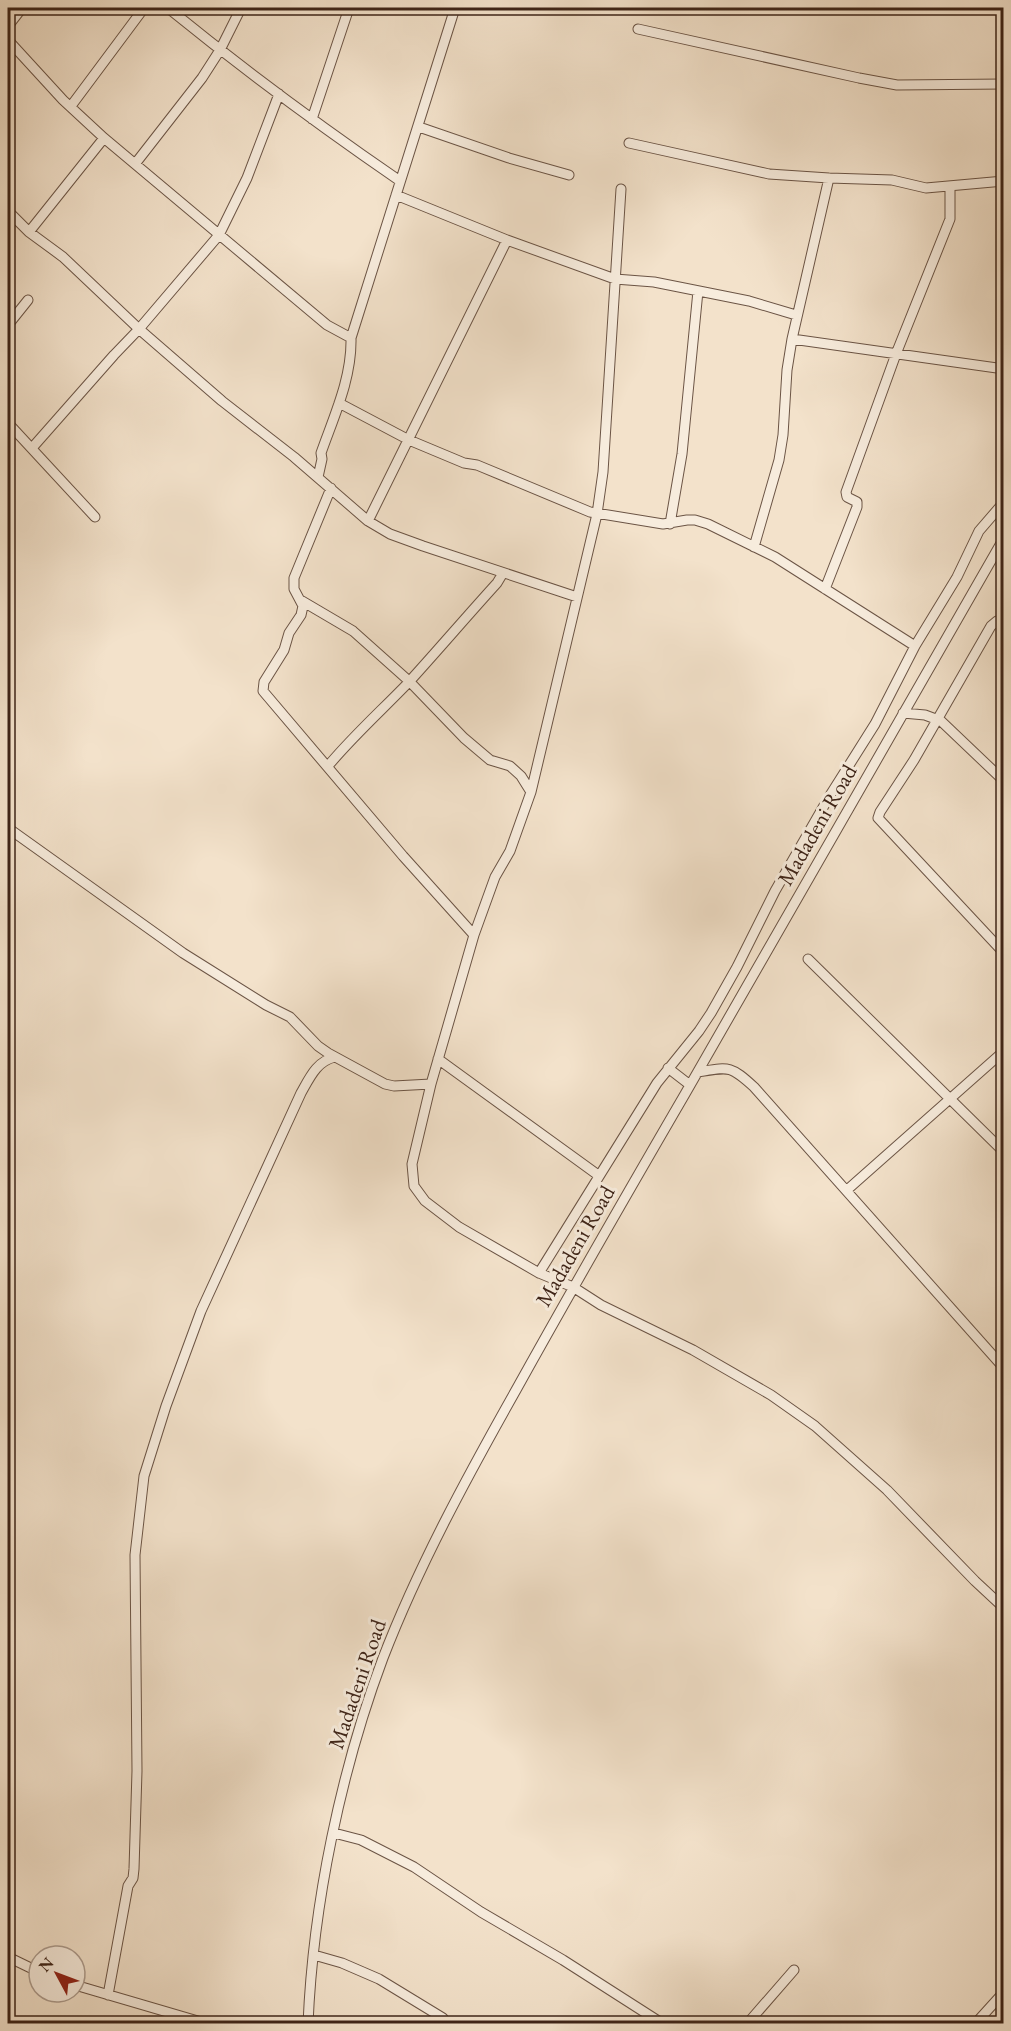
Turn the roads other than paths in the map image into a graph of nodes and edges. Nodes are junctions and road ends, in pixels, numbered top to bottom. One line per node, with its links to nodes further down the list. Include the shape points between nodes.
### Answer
1 (22, 8): 7 (street)
2 (144, 8): 13 (street)
3 (168, 8): 10 (street)
4 (241, 8): 10 (street)
5 (349, 8): 14 (street)
6 (455, 8): 15 (street)
7 (8, 26)
8 (638, 29): 11 (street, via 897,85)
9 (8, 40): 13 (street)
10 (220, 50): 12 (street); 18 (street)
11 (1004, 84)
12 (279, 94): 14 (street); 28 (street, via 247,178)
13 (70, 106): 16 (street)
14 (312, 119): 21 (street)
15 (419, 127): 19 (street); 21 (street)
16 (104, 138): 18 (street); 27 (street)
17 (629, 143): 20 (street, via 769,174)
18 (135, 164): 28 (street)
19 (569, 175)
20 (829, 178): 23 (street, via 892,180 926,188); 33 (street)
21 (400, 181): 25 (street)
22 (1004, 181): 23 (street)
23 (950, 186): 38 (street, via 950,219)
24 (621, 189): 30 (street)
25 (396, 195): 29 (street); 36 (street)
26 (8, 211): 27 (street)
27 (29, 232): 35 (street, via 63,257)
28 (219, 235): 35 (street); 36 (street, via 327,325)
29 (507, 240): 30 (street); 42 (street)
30 (615, 279): 31 (street); 47 (street)
31 (698, 291): 33 (street); 50 (street, via 682,454)
32 (28, 300): 34 (street)
33 (796, 315): 37 (street)
34 (8, 325)
35 (139, 329): 43 (street); 44 (street)
36 (351, 338): 40 (street, via 352,357)
37 (792, 339): 38 (street); 52 (street, via 780,452)
38 (896, 354): 39 (street); 54 (street, via 846,492 857,507)
39 (1004, 369)
40 (339, 403): 42 (street); 44 (street, via 321,453)
41 (8, 423): 43 (street)
42 (409, 440): 47 (street); 49 (street)
43 (32, 448): 48 (street)
44 (318, 477): 45 (street)
45 (332, 488): 49 (street); 56 (street, via 294,578 294,589)
46 (1004, 502): 58 (street, via 979,531 957,577)
47 (597, 514): 50 (street); 55 (street)
48 (95, 517)
49 (368, 521): 53 (street, via 390,534)
50 (670, 524): 52 (street, via 695,520)
51 (1004, 538): 60 (street, Madadeni Road)
52 (754, 547): 54 (street)
53 (503, 573): 55 (street); 59 (street)
54 (825, 589): 58 (street)
55 (577, 597): 64 (street)
56 (302, 601): 59 (street, via 354,631); 62 (street, via 301,615 262,686 266,696)
57 (1002, 619): 61 (street, via 991,626)
58 (915, 646): 72 (street, via 867,739 780,881 711,1013)
59 (409, 681): 62 (street); 64 (street, via 464,738 490,760 510,766)
60 (903, 712): 61 (street); 73 (street, Madadeni Road)
61 (937, 718): 63 (street); 67 (street, via 878,818)
62 (328, 766): 66 (street)
63 (1004, 781)
64 (531, 792): 66 (street)
65 (8, 828): 70 (street, via 183,953 290,1017 318,1046)
66 (474, 935): 71 (street)
67 (1004, 953)
68 (808, 958): 76 (street)
69 (1004, 1051): 76 (street)
70 (335, 1057): 74 (street, via 385,1084); 91 (street, via 318,1065 301,1093 201,1311 148,1461 135,1555 137,1771 133,1878 128,1886)
71 (438, 1059): 74 (street); 78 (street)
72 (668, 1068): 75 (street); 78 (street)
73 (698, 1072): 75 (street, Madadeni Road); 79 (street, via 727,1068 738,1072)
74 (431, 1084): 80 (street, via 411,1164 418,1195 459,1227)
75 (690, 1085): 81 (street, Madadeni Road)
76 (951, 1098): 77 (street); 79 (street)
77 (1004, 1152)
78 (598, 1175): 80 (street)
79 (847, 1190): 82 (street)
80 (539, 1273): 81 (street)
81 (573, 1287): 83 (street, via 702,1355 815,1426 887,1490); 84 (street, Madadeni Road, via 465,1481 408,1598 362,1721)
82 (1004, 1368)
83 (1004, 1608)
84 (334, 1833): 85 (street, Madadeni Road, via 324,1874); 95 (street, via 361,1840 414,1867)
85 (314, 1955): 92 (street, via 379,1979); 94 (street, Madadeni Road)
86 (8, 1957): 87 (street)
87 (27, 1966)
88 (794, 1970): 96 (street)
89 (87, 1989): 91 (street)
90 (1004, 1992): 97 (street)
91 (108, 1995): 93 (street)
92 (445, 2022)
93 (208, 2024)
94 (308, 2024)
95 (663, 2024)
96 (747, 2024)
97 (975, 2024)

